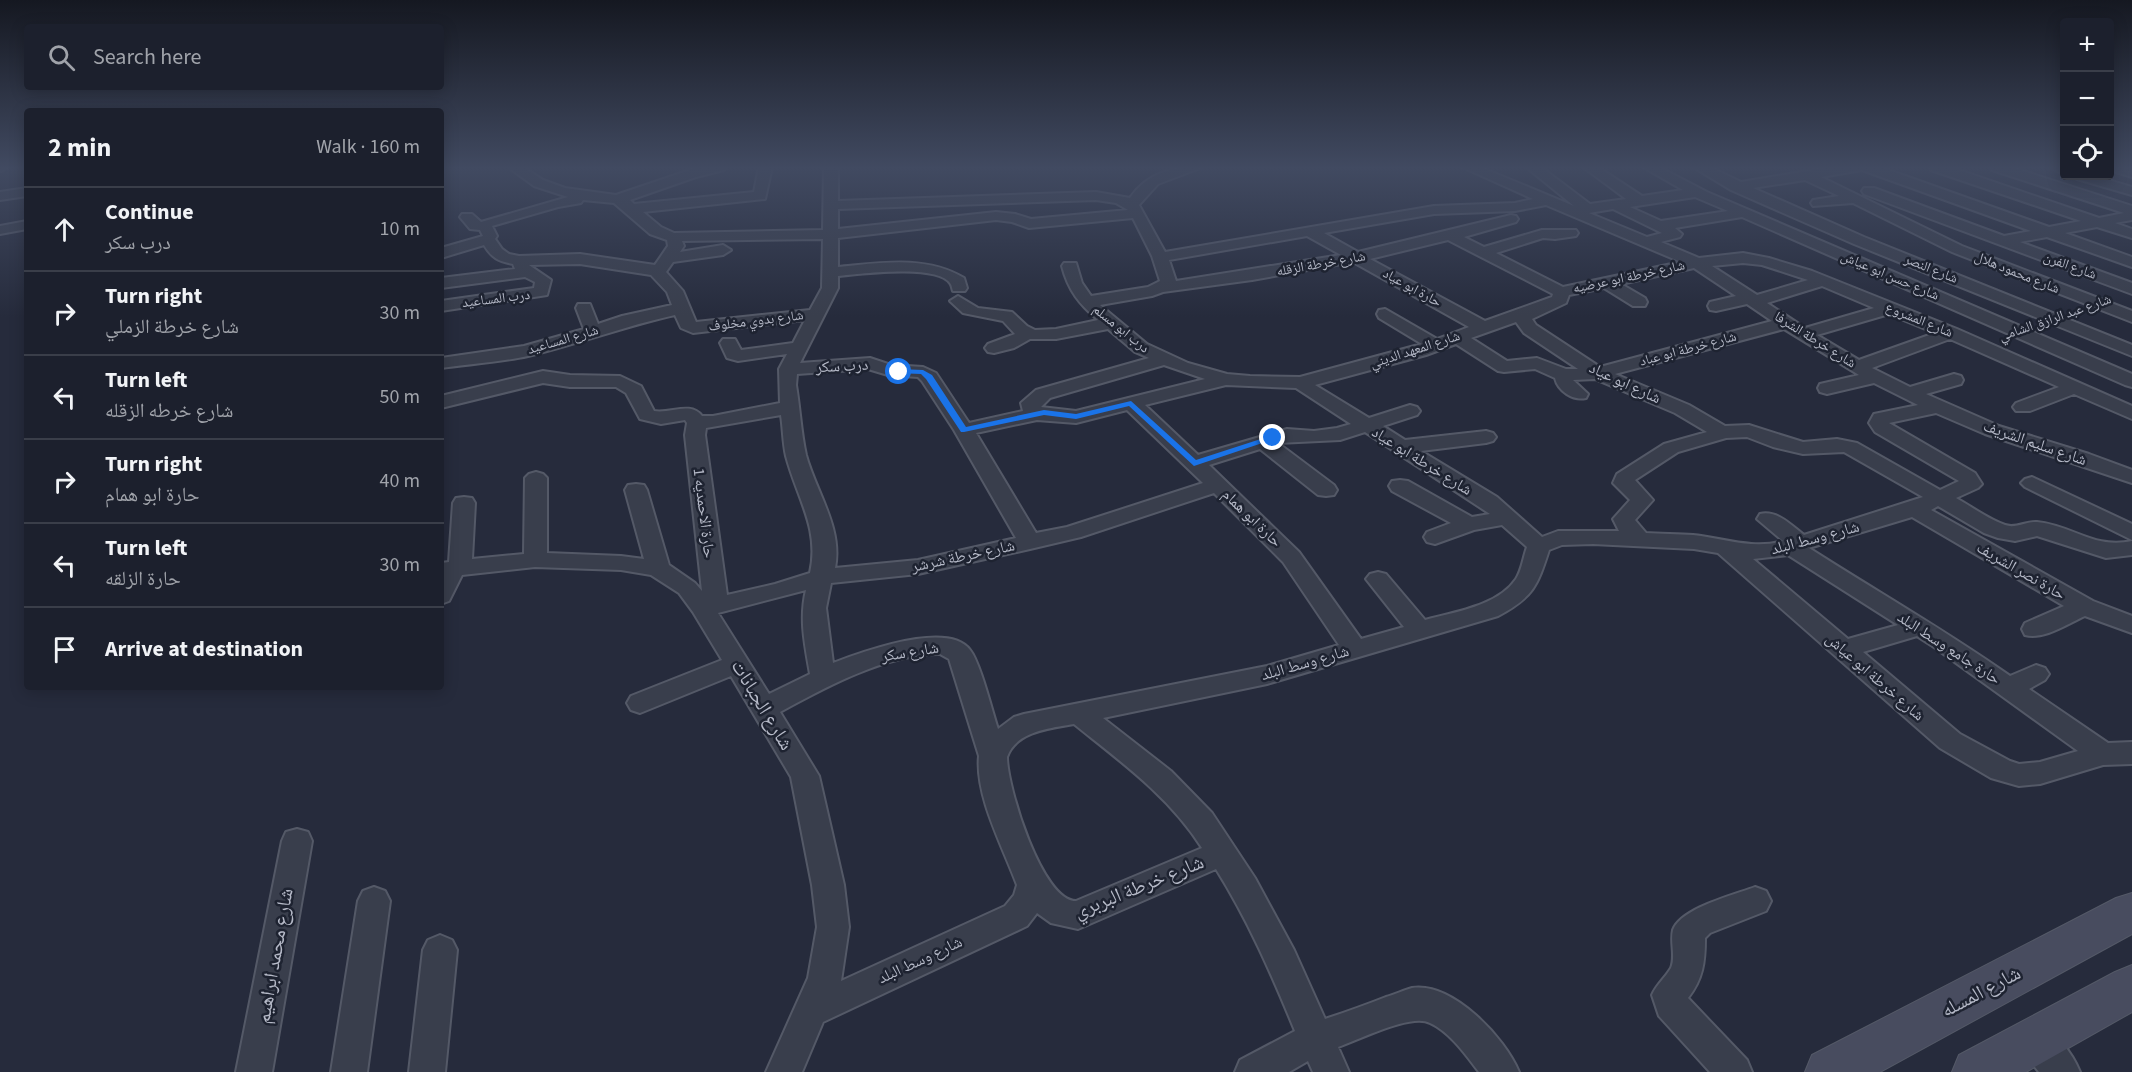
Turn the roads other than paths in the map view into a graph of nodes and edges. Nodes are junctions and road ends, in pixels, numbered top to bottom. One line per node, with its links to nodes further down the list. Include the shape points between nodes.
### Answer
1 (467, 217): 29 (street)
2 (505, 217): 29 (street, via 486,223)
3 (638, 217): 34 (street, via 651,229)
4 (831, 217): 31 (street)
5 (981, 217): 22 (street)
6 (1002, 217): 22 (street)
7 (1009, 217): 8 (street, via 1029,224)
8 (1078, 217)
9 (1138, 217): 41 (street)
10 (1394, 217): 27 (street)
11 (1583, 217): 36 (street, شارع خرطة الشرفا)
12 (1641, 217): 24 (street)
13 (1717, 217): 24 (street)
14 (1752, 217): 47 (street, شارع حسن ابو عياش)
15 (1809, 217): 43 (street, شارع النصر)
16 (1891, 217): 37 (street, شارع محمود هلال)
17 (1935, 217): 35 (street, شارع الفرن)
18 (2006, 217): 28 (street)
19 (2084, 217): 23 (street)
20 (2126, 217): 23 (street)
21 (1511, 219): 33 (street, شارع خرطة الزقله)
22 (983, 222): 31 (street)
23 (2099, 222): 28 (street); 32 (street)
24 (1660, 226): 36 (street, via 1675,234)
25 (23, 227): 26 (street)
26 (0, 230)
27 (1310, 232): 41 (street); 42 (street, حارة ابو عياد)
28 (2047, 232): 35 (street); 44 (street)
29 (486, 233): 39 (street); 49 (street, via 496,252)
30 (1571, 233): 40 (street, via 1542,234)
31 (831, 234): 34 (street); 50 (street)
32 (2132, 234)
33 (1451, 236): 40 (street); 42 (street, شارع خرطة الزقله)
34 (674, 237): 46 (street, via 676,246)
35 (2000, 241): 37 (street); 56 (street, شارع الفرن)
36 (1645, 242): 45 (street, شارع خرطة الشرفا)
37 (1957, 249): 43 (street); 61 (street, شارع محمود هلال)
38 (723, 250): 46 (street)
39 (444, 252)
40 (1482, 252): 57 (street)
41 (1161, 258): 55 (street, via 1168,279)
42 (1357, 258): 55 (street, شارع خرطة الزقله); 75 (street, حارة ابو عياد)
43 (1903, 258): 47 (street); 71 (street, شارع النصر)
44 (2132, 262)
45 (1697, 263): 51 (street, شارع المشروع, via 1743,258); 52 (street, شارع خرطة ابو عرضيه); 58 (street, شارع خرطة الشرفا)
46 (662, 264): 49 (street, via 580,259); 65 (street, شارع بدوي مخلوف)
47 (1863, 264): 51 (street); 76 (street, شارع حسن ابو عياش)
48 (1070, 266): 59 (street, درب ابو مسلم, via 1074,283)
49 (523, 267): 54 (street); 62 (street, درب المساعيد, via 543,280 541,292)
50 (830, 272): 68 (street, via 830,288); 78 (street, via 930,269 955,281 962,306 978,314 1006,316)
51 (1806, 274): 53 (street, شارع المشروع)
52 (1604, 281): 57 (street, شارع خرطة ابو عرضيه); 60 (street)
53 (1823, 281): 58 (street); 66 (street, شارع المشروع)
54 (444, 282)
55 (1164, 287): 59 (street, شارع خرطة الزقله)
56 (2132, 290): 61 (street, شارع عبد الرازق الشامي)
57 (1561, 291): 67 (street, via 1560,300)
58 (1753, 300): 63 (street); 73 (street, شارع خرطة الشرفا)
59 (1087, 302): 72 (street, درب ابو مسلم)
60 (1639, 302)
61 (2098, 303): 70 (street, شارع محمود هلال); 71 (street, شارع عبد الرازق الشامي)
62 (444, 306)
63 (1716, 306)
64 (584, 308): 77 (street)
65 (683, 308): 68 (street, شارع بدوي مخلوف, via 687,324 693,328); 77 (street, شارع المساعيد)
66 (1890, 308): 79 (street, شارع المشروع); 80 (street)
67 (1529, 311): 75 (street, شارع المعهد الديني); 93 (street, شارع ابو عياد, via 1523,318 1525,324)
68 (817, 314): 86 (street)
69 (1385, 314): 85 (street)
70 (2132, 316)
71 (2054, 318): 76 (street, شارع عبد الرازق الشامي); 88 (street, شارع النصر)
72 (1110, 323): 78 (street, via 1039,335); 89 (street, درب ابو مسلم)
73 (1786, 323): 80 (street, شارع خرطة الشرفا); 82 (street, شارع خرطة ابو عباد)
74 (1707, 325): 82 (street)
75 (1482, 327): 81 (street, شارع المعهد الديني)
76 (2016, 331): 84 (street, شارع عبد الرازق الشامي); 99 (street, شارع حسن ابو عياش)
77 (594, 332): 90 (street, شارع المساعيد, via 525,351)
78 (1026, 333): 87 (street, via 1022,339)
79 (1951, 333): 84 (street, شارع المشروع); 91 (street)
80 (1803, 334): 91 (street, شارع خرطة الشرفا)
81 (1457, 337): 85 (street, شارع المعهد الديني); 95 (street, شارع خرطة ابو عباد, via 1504,367 1537,363)
82 (1730, 338): 93 (street, شارع خرطة ابو عباد)
83 (729, 343): 86 (street, via 738,356)
84 (1978, 344): 101 (street, شارع المشروع)
85 (1435, 345): 100 (street, شارع المعهد الديني)
86 (799, 347): 92 (street)
87 (994, 348)
88 (2132, 351)
89 (1163, 360): 97 (street, درب ابو مسلم); 103 (street)
90 (444, 363)
91 (1857, 367): 96 (street, شارع خرطة الشرفا)
92 (788, 369): 108 (street); 116 (street, درب سكر, via 870,363 888,370 923,372)
93 (1597, 373): 95 (street, شارع خرطة ابو عباد); 117 (street, شارع ابو عياد, via 1682,409)
94 (1045, 374): 103 (street)
95 (1563, 375): 105 (street, via 1565,383)
96 (1877, 377): 102 (street); 104 (street, شارع خرطة الشرفا)
97 (1226, 379): 100 (street, درب ابو مسلم); 107 (street)
98 (1954, 380): 104 (street)
99 (2132, 381)
100 (1300, 383): 115 (street, شارع خرطة ابو عياد)
101 (2077, 387): 110 (street); 112 (street, شارع المشروع)
102 (1827, 388)
103 (1056, 390): 113 (street, via 1035,398 1031,409)
104 (1909, 393): 109 (street, شارع خرطة الشرفا)
105 (1579, 394)
106 (444, 401): 114 (street, via 543,377 620,382 634,390 647,415 660,418 686,414)
107 (1131, 403): 113 (street, via 1076,417); 121 (street, حارة ابو همام)
108 (790, 407): 114 (street); 148 (street, via 796,455 820,522 826,554)
109 (1938, 407): 122 (street, شارع سليم الشريف, via 1992,430); 129 (street, شارع وسط البلد, via 1881,418 1879,423 1968,477 1971,484)
110 (2023, 407)
111 (1410, 411): 115 (street)
112 (2132, 413)
113 (1036, 414): 116 (street)
114 (697, 422): 151 (street, حارة الاحمديه 1)
115 (1365, 425): 119 (street, via 1327,436 1287,435); 120 (street, شارع خرطة ابو عياد)
116 (964, 430): 139 (street)
117 (1721, 432): 129 (street, via 1749,431 1803,448 1850,447); 138 (street, via 1671,448 1624,478 1628,488 1642,500 1624,519)
118 (1486, 437): 120 (street)
119 (1263, 441): 121 (street); 128 (street)
120 (1400, 447): 132 (street, شارع خرطة ابو عياد)
121 (1194, 463): 125 (street, حارة ابو همام)
122 (2132, 477)
123 (536, 478): 145 (street)
124 (2032, 483): 136 (street)
125 (1218, 485): 139 (street, شارع خرطة شرشر, via 1125,517); 157 (street, حارة ابو همام, via 1291,557)
126 (1400, 486): 135 (street)
127 (636, 490): 147 (street)
128 (1326, 490)
129 (1940, 498): 131 (street, شارع وسط البلد); 144 (street, via 2004,532 2036,529)
130 (464, 503): 146 (street)
131 (1914, 509): 140 (street, شارع وسط البلد); 152 (street, حارة نصر الشريف)
132 (1508, 518): 135 (street); 141 (street, شارع خرطة ابو عياد)
133 (1768, 519): 140 (street, حارة جامع وسط البلد)
134 (2037, 520): 144 (street)
135 (1469, 524): 137 (street)
136 (2132, 533)
137 (1435, 537)
138 (1638, 538): 141 (street, شارع وسط البلد, via 1558,538); 142 (street, شارع وسط البلد)
139 (1030, 542): 148 (street, شارع خرطة شرشر, via 918,567)
140 (1797, 545): 142 (street, شارع وسط البلد, via 1753,552); 154 (street, حارة جامع وسط البلد, via 1868,597)
141 (1539, 546): 156 (street, شارع وسط البلد, via 1532,572 1510,599 1489,610)
142 (1726, 548): 158 (street, شارع خرطة ابو عياش)
143 (2132, 548): 144 (street)
144 (2102, 551)
145 (535, 560): 146 (street, شارع الجبانات); 147 (street, شارع الجبانات, via 621,563)
146 (451, 569): 150 (street)
147 (658, 569): 151 (street, شارع الجبانات)
148 (823, 577): 151 (street, شارع خرطة شرشر); 161 (street, via 814,608)
149 (1378, 579): 156 (street)
150 (444, 588)
151 (710, 607): 159 (street, شارع الجبانات)
152 (2084, 607): 153 (street, حارة نصر الشريف); 155 (street)
153 (2132, 625)
154 (1920, 627): 158 (street); 162 (street, حارة جامع وسط البلد)
155 (2034, 629)
156 (1420, 630): 157 (street, شارع وسط البلد)
157 (1355, 649): 165 (street, شارع وسط البلد, via 1267,675)
158 (1843, 649): 167 (street, شارع خرطة ابو عياش, via 1950,741 2001,770 2019,775 2040,773)
159 (737, 664): 163 (street); 164 (street, شارع الجبانات)
160 (2036, 675): 162 (street)
161 (823, 676): 164 (street, شارع سكر); 168 (street, شارع سكر, via 867,659 924,646 951,647 960,654)
162 (2008, 688): 167 (street, حارة جامع وسط البلد)
163 (640, 703)
164 (764, 709): 177 (street, شارع الجبانات, via 805,776 828,885 833,927 825,978)
165 (1080, 714): 168 (street, شارع وسط البلد, via 1024,724); 170 (street, via 1161,779 1201,821)
166 (2132, 753): 167 (street)
167 (2103, 754)
168 (993, 755): 171 (street, via 992,776)
169 (297, 841): 180 (street, شارع محمد ابراهيم)
170 (1222, 853): 171 (street, شارع خرطة البربري, via 1078,915 1057,913); 178 (street, via 1282,960)
171 (1033, 885): 177 (street, شارع وسط البلد, via 1016,916)
172 (1755, 900): 187 (street, via 1699,923 1689,932 1688,974 1670,995 1671,1005)
173 (374, 901): 181 (street)
174 (2132, 912): 188 (main road, شارع المسله)
175 (440, 950): 182 (street)
176 (2132, 987): 179 (main road)
177 (812, 1011): 183 (street, شارع الجبانات)
178 (1315, 1040): 184 (street); 185 (street); 186 (street, via 1413,1004 1434,1006 1475,1039)
179 (2048, 1056): 189 (main road)
180 (254, 1072)
181 (349, 1072)
182 (427, 1072)
183 (784, 1072)
184 (1253, 1072)
185 (1331, 1072)
186 (1501, 1072)
187 (1734, 1072)
188 (1830, 1072)
189 (1977, 1072)

